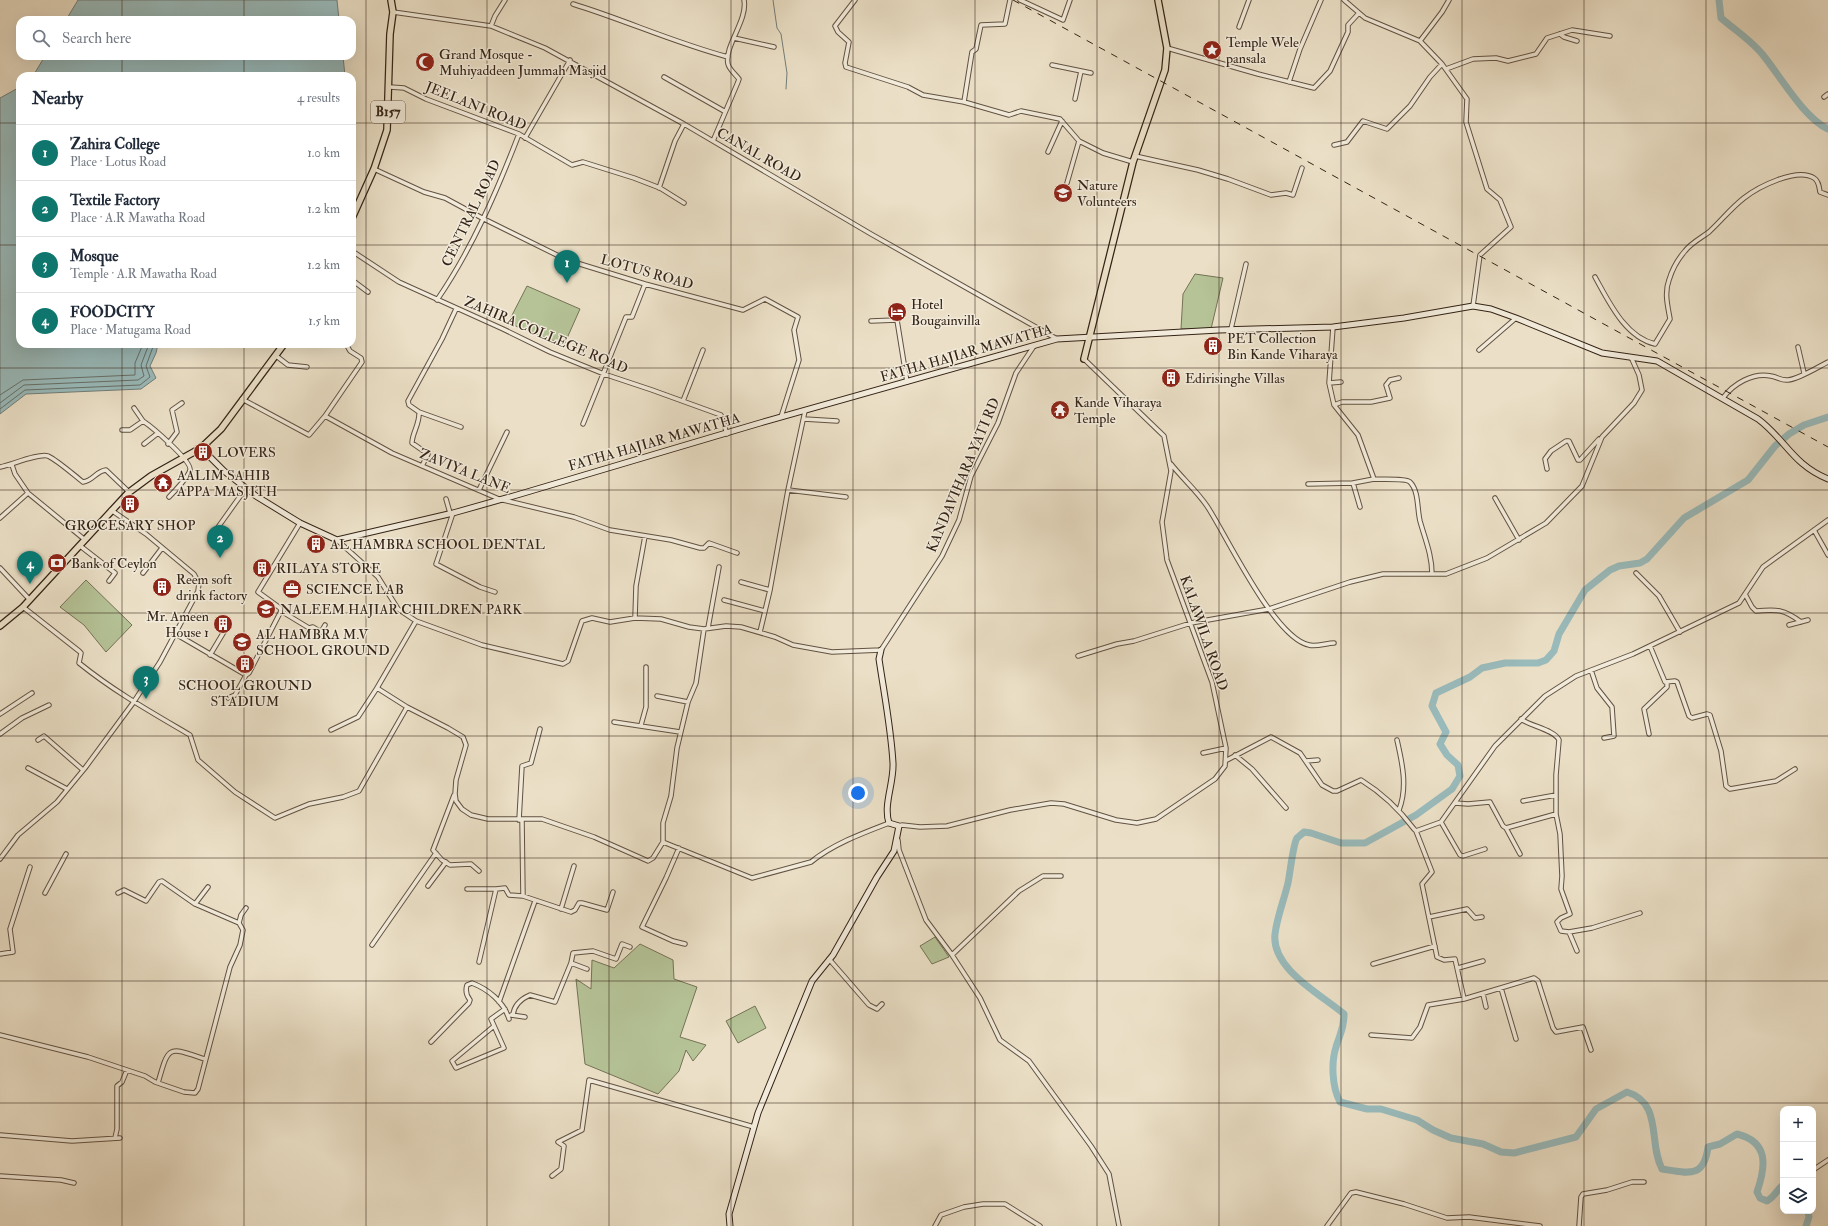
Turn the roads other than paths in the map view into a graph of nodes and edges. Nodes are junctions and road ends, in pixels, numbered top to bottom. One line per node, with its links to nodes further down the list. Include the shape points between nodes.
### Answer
1 (391, 0): 14 (main road, B157)
2 (505, 0): 16 (street)
3 (744, 0): 20 (street, via 744,13)
4 (855, 0): 38 (street, via 836,26 838,32 849,42 846,67 908,87 923,95)
5 (1010, 0): 38 (street, via 1005,24 981,25 976,49 972,52)
6 (1020, 0): 7 (street, via 1063,20)
7 (1070, 0)
8 (1158, 0): 24 (main road)
9 (1249, 0): 17 (street)
10 (1321, 0): 33 (street)
11 (1344, 0): 15 (street)
12 (1449, 0): 21 (street)
13 (572, 4): 25 (street)
14 (393, 12): 16 (street, CANAL ROAD); 34 (main road, B157, via 390,34)
15 (1359, 13): 21 (street, via 1379,25); 33 (street, via 1348,26 1348,32 1330,71 1314,88)
16 (491, 26): 26 (street, CANAL ROAD)
17 (1239, 27)
18 (1560, 34): 19 (street, via 1572,30); 22 (street); 29 (street, via 1547,38 1536,54 1528,57 1508,61 1496,58 1473,59)
19 (1610, 36)
20 (734, 38): 23 (street); 25 (street)
21 (1420, 41): 27 (street)
22 (1578, 41)
23 (774, 47)
24 (1167, 48): 33 (street); 48 (main road, via 1165,70)
25 (728, 57): 39 (street, via 728,66 739,79)
26 (570, 60): 41 (street, CANAL ROAD); 43 (street)
27 (1442, 64): 29 (street); 46 (street, via 1410,106 1387,129 1363,120 1347,142)
28 (1052, 65): 30 (street)
29 (1446, 69): 64 (street, via 1467,99 1466,122 1487,189 1500,200 1510,227 1480,255)
30 (1081, 71): 31 (street); 37 (street)
31 (1091, 73)
32 (664, 77): 39 (street)
33 (1289, 82)
34 (390, 87): 42 (street, JEELANI ROAD, via 404,88); 50 (main road, B157, via 387,130)
35 (1828, 94): 36 (street)
36 (1824, 97)
37 (1074, 99)
38 (964, 102): 40 (street, via 1009,115 1020,111)
39 (724, 111): 44 (street)
40 (1062, 121): 45 (street); 47 (street)
41 (684, 124): 44 (street, CANAL ROAD); 52 (street, via 675,141)
42 (519, 134): 43 (street, JEELANI ROAD); 56 (street, CENTRAL ROAD)
43 (525, 138): 52 (street, JEELANI ROAD, via 572,165 583,162)
44 (713, 141): 71 (street, CANAL ROAD)
45 (1079, 141): 48 (street, via 1108,155); 51 (street)
46 (1334, 145)
47 (1048, 152)
48 (1134, 159): 49 (street, via 1198,170 1271,195 1294,195); 70 (main road)
49 (1302, 168)
50 (374, 169): 55 (main road, B157); 56 (street, LOTUS ROAD, via 424,192 445,198)
51 (1067, 182)
52 (659, 188): 54 (street, JEELANI ROAD)
53 (1828, 195): 59 (street, via 1820,192 1818,181 1814,178 1801,175 1761,187 1744,198 1686,249 1678,261 1668,282 1666,297 1670,319 1655,344 1637,335 1617,316)
54 (684, 203)
55 (356, 209)
56 (482, 218): 61 (street, LOTUS ROAD, via 567,260); 63 (street, CENTRAL ROAD, via 452,278)
57 (356, 254): 63 (street, ZAHIRA COLLEGE ROAD, via 399,282)
58 (1246, 264): 69 (street)
59 (1595, 277)
60 (356, 283): 62 (street)
61 (645, 284): 84 (street, via 632,317 626,317); 98 (street, LOTUS ROAD, via 743,310 765,299 798,317 794,330 799,360)
62 (368, 292)
63 (437, 300): 65 (street, ZAHIRA COLLEGE ROAD)
64 (1474, 306): 66 (street, FATHA HAJIAR MAWATHA); 68 (street, FATHA HAJIAR MAWATHA)
65 (456, 309): 84 (street, ZAHIRA COLLEGE ROAD); 96 (street, via 408,401)
66 (1516, 318): 77 (street); 79 (street, FATHA HAJIAR MAWATHA, via 1602,353)
67 (872, 322): 86 (street, via 897,320)
68 (1333, 327): 69 (street, FATHA HAJIAR MAWATHA); 88 (street)
69 (1231, 330): 70 (street, FATHA HAJIAR MAWATHA)
70 (1089, 337): 71 (street, FATHA HAJIAR MAWATHA); 80 (main road)
71 (1057, 339): 72 (street, FATHA HAJIAR MAWATHA)
72 (1034, 346): 86 (street, FATHA HAJIAR MAWATHA); 180 (street, KANDAVIHARA YATI RD, via 1016,373 998,423 972,476 959,520 942,556)
73 (1798, 347): 83 (street)
74 (280, 348): 78 (main road)
75 (348, 348): 97 (street, via 361,358 362,362)
76 (703, 350): 91 (street)
77 (1480, 350)
78 (275, 355): 82 (street, via 288,364); 90 (main road)
79 (1632, 357): 89 (street, FATHA HAJIAR MAWATHA, via 1657,362); 108 (street, via 1642,390 1634,404)
80 (1084, 359): 113 (street, KALAWILA ROAD, via 1164,436)
81 (1828, 362): 83 (street)
82 (307, 367)
83 (1804, 373): 89 (street, via 1791,380 1780,380 1764,375 1749,379 1736,384)
84 (604, 374): 91 (street, ZAHIRA COLLEGE ROAD); 102 (street)
85 (1399, 378): 93 (street, via 1390,380 1386,385 1390,398)
86 (907, 382): 95 (street, FATHA HAJIAR MAWATHA)
87 (1341, 382): 88 (street)
88 (1328, 383): 93 (street)
89 (1723, 398): 119 (street, FATHA HAJIAR MAWATHA, via 1769,427 1800,463)
90 (242, 399): 97 (street, via 309,435); 111 (main road, via 220,429)
91 (683, 401): 107 (street, ZAHIRA COLLEGE ROAD, via 721,415)
92 (182, 403): 110 (street, via 172,410 177,432)
93 (1334, 405): 118 (street, via 1358,435)
94 (134, 408): 101 (street)
95 (805, 411): 98 (street, FATHA HAJIAR MAWATHA); 99 (street)
96 (419, 412): 103 (street); 115 (street, via 412,443 428,454)
97 (325, 416): 115 (street, ZAVIYA LANE, via 392,453)
98 (780, 418): 107 (street, FATHA HAJIAR MAWATHA)
99 (804, 419): 100 (street); 124 (street)
100 (837, 421)
101 (144, 422): 104 (street, via 130,430); 106 (street)
102 (583, 424)
103 (461, 427)
104 (122, 430)
105 (507, 432): 123 (street)
106 (158, 433): 109 (street); 110 (street)
107 (727, 434): 131 (street, FATHA HAJIAR MAWATHA)
108 (1602, 437): 117 (street, via 1580,460 1569,441 1566,441 1551,451 1545,459); 143 (street, via 1582,486 1546,523)
109 (144, 444)
110 (168, 444): 112 (street)
111 (200, 448): 112 (main road); 122 (street)
112 (183, 458): 125 (main road); 127 (street, via 191,469)
113 (1170, 463): 161 (street, via 1206,506); 168 (street, KALAWILA ROAD, via 1171,481 1162,522 1167,560)
114 (12, 465): 116 (street); 125 (street, via 48,456 83,482 106,470); 126 (street)
115 (422, 466): 123 (street, ZAVIYA LANE)
116 (0, 467)
117 (1547, 469)
118 (1374, 479): 120 (street); 152 (street, via 1402,479 1409,482 1415,490 1432,563)
119 (1828, 479)
120 (1352, 483): 121 (street); 132 (street)
121 (1308, 484)
122 (246, 488): 137 (street); 138 (street)
123 (480, 490): 131 (street, ZAVIYA LANE)
124 (788, 490): 128 (street); 155 (street)
125 (129, 492): 133 (main road)
126 (28, 493): 135 (street); 141 (street)
127 (169, 497)
128 (846, 497)
129 (1495, 498): 143 (street)
130 (446, 499): 134 (street)
131 (499, 499): 134 (street, FATHA HAJIAR MAWATHA); 140 (street, ZAVIYA LANE, via 574,517 610,530)
132 (1360, 507)
133 (111, 510): 141 (main road); 145 (street)
134 (452, 513): 142 (street, FATHA HAJIAR MAWATHA); 156 (street, via 435,563 480,587)
135 (0, 518)
136 (1828, 520): 139 (street)
137 (300, 523): 142 (street); 162 (street, via 258,592)
138 (216, 530)
139 (1814, 530): 147 (street); 157 (street, via 1763,567)
140 (645, 536): 146 (street, ZAVIYA LANE, via 700,548 709,543); 164 (street, via 636,586)
141 (84, 539): 144 (main road)
142 (337, 540): 166 (street, via 378,577 398,609)
143 (1519, 540): 152 (street, via 1487,558 1446,574)
144 (79, 545): 153 (street, via 115,573); 158 (main road)
145 (162, 548): 150 (street); 177 (street, via 194,574 199,583 198,591)
146 (737, 552)
147 (1828, 555)
148 (718, 567): 173 (street)
149 (0, 568): 158 (street)
150 (143, 573)
151 (1636, 573): 176 (street, via 1659,596)
152 (1432, 574): 161 (street, via 1383,574 1350,582)
153 (109, 581)
154 (741, 582): 155 (street)
155 (770, 590): 163 (street)
156 (495, 592)
157 (1745, 594): 167 (street, via 1756,611 1777,609); 176 (street, via 1739,603)
158 (30, 600): 160 (main road)
159 (724, 600): 163 (street)
160 (23, 607): 171 (main road); 192 (street, via 79,651 79,663)
161 (1269, 609): 168 (street); 178 (street, via 1296,638 1309,645)
162 (281, 611): 169 (street, via 309,628 313,627 321,632); 185 (street)
163 (765, 611): 175 (street)
164 (635, 618): 166 (street, via 610,622 592,618 582,621 568,661 563,664 482,645); 174 (street, via 661,619)
165 (1808, 620): 167 (street)
166 (416, 621): 187 (street)
167 (1801, 622): 170 (street)
168 (1191, 623): 182 (street); 207 (street, KALAWILA ROAD, via 1212,682)
169 (325, 625)
170 (1789, 625)
171 (0, 626)
172 (228, 626): 181 (street)
173 (708, 628): 174 (street); 175 (street, via 734,626)
174 (704, 629): 191 (street, via 696,683)
175 (760, 632): 180 (street, via 793,646 832,652)
176 (1680, 632): 179 (street)
177 (174, 633): 181 (street); 192 (street, via 160,662)
178 (1334, 643)
179 (1650, 646): 184 (street); 186 (street)
180 (881, 650): 226 (street, via 879,659 893,762 886,814)
181 (210, 655): 185 (street)
182 (1078, 656)
183 (646, 667): 198 (street, via 646,707)
184 (1591, 670): 196 (street, via 1576,676 1545,696); 204 (street, via 1597,688 1612,707 1614,736)
185 (246, 675): 190 (street, via 235,695)
186 (1667, 683): 203 (street, via 1668,687 1644,709); 214 (street, via 1677,682 1692,718 1710,715 1721,751 1726,786 1730,789 1776,781)
187 (377, 688): 194 (street); 200 (street, via 358,717)
188 (32, 693): 195 (street)
189 (657, 696): 191 (street)
190 (228, 698)
191 (688, 702): 201 (street)
192 (133, 703): 194 (street, via 190,735 198,760 235,792 275,818 309,804 344,797 358,791); 215 (street)
193 (49, 704): 202 (street, via 22,718)
194 (407, 708): 217 (street, via 448,728 463,737 466,742)
195 (0, 714)
196 (1521, 719): 218 (street, via 1530,726 1557,736 1560,743); 220 (street, via 1495,746)
197 (614, 722): 198 (street)
198 (641, 725): 201 (street)
199 (540, 729): 224 (street, via 531,763 522,766)
200 (331, 730)
201 (680, 732): 231 (street, via 671,796 663,823)
202 (0, 734)
203 (1649, 734)
204 (1604, 738)
205 (38, 740): 215 (street, via 44,736)
206 (1397, 740): 222 (street, via 1403,767 1403,797)
207 (1226, 748): 208 (street); 210 (street, KALAWILA ROAD)
208 (1203, 753)
209 (1235, 756): 210 (street); 212 (street, via 1271,737 1300,752); 221 (street, via 1252,769)
210 (1227, 760): 227 (street, via 1215,779 1156,819 1137,823 1051,803 948,826)
211 (1318, 760): 212 (street)
212 (1306, 761): 222 (street, via 1327,789 1338,791 1361,780)
213 (28, 768): 216 (street)
214 (1795, 769)
215 (83, 770): 216 (street)
216 (67, 789): 237 (street, via 57,802 18,835)
217 (455, 794): 224 (street, via 456,801 462,809 471,815 488,819); 234 (street, via 433,846)
218 (1556, 795): 219 (street); 223 (street)
219 (1524, 801)
220 (1455, 803): 225 (street); 228 (street, via 1492,803)
221 (1286, 808)
222 (1400, 810): 229 (street)
223 (1556, 814): 228 (street); 259 (street, via 1560,834 1561,890 1570,914 1557,922 1561,931)
224 (520, 820): 231 (street, via 542,819 648,860 653,858); 250 (street)
225 (1441, 822): 229 (street); 233 (street, via 1460,855)
226 (889, 823): 227 (street); 232 (street, via 860,834 811,862 752,878)
227 (899, 826): 230 (street)
228 (1506, 828): 236 (street)
229 (1415, 830): 256 (street, via 1432,872 1422,884)
230 (898, 840): 266 (street, via 899,850 926,920); 267 (street, via 894,851)
231 (663, 842): 232 (street)
232 (679, 848): 260 (street, via 642,927)
233 (1485, 849)
234 (436, 853): 238 (street); 261 (street)
235 (66, 854): 248 (street)
236 (1520, 854)
237 (0, 859)
238 (446, 862): 241 (street, via 456,865 471,864); 244 (street)
239 (574, 866): 254 (street)
240 (30, 867): 265 (street, via 10,928 13,952)
241 (479, 871)
242 (1061, 876): 266 (street, via 1043,876 1019,891)
243 (208, 886): 252 (street)
244 (428, 886)
245 (467, 889): 246 (street)
246 (496, 889): 250 (street, via 505,888 509,895); 269 (street)
247 (613, 892): 254 (street, via 607,910 582,902 574,912)
248 (46, 893)
249 (118, 893): 252 (street, via 124,890 146,901 162,881)
250 (523, 896): 251 (street)
251 (535, 901): 254 (street); 277 (street)
252 (195, 904): 258 (street)
253 (246, 908): 258 (street)
254 (561, 909)
255 (1640, 913): 259 (street, via 1592,928)
256 (1429, 917): 257 (street, via 1469,910 1475,918); 262 (street)
257 (1482, 918)
258 (239, 923): 291 (street, via 243,930 240,945 230,967)
259 (1568, 932): 264 (street)
260 (685, 944)
261 (372, 945)
262 (1435, 946): 271 (street); 273 (street, via 1437,957 1444,960 1455,959)
263 (630, 947): 270 (street, via 622,944 616,958 593,952 573,953)
264 (1577, 951)
265 (0, 954)
266 (952, 955): 307 (street, via 980,998 1000,1040 1029,1061 1109,1174)
267 (829, 959): 278 (street, via 869,1005 877,1009); 294 (street, via 812,981 785,1043)
268 (1483, 961): 273 (street)
269 (479, 962)
270 (571, 963): 272 (street); 282 (street, via 554,1002 530,995 513,1008)
271 (1373, 964)
272 (587, 968)
273 (1458, 968): 276 (street)
274 (1501, 988): 275 (street); 288 (street); 290 (street, via 1536,978 1556,1032 1583,1027)
275 (1483, 994): 276 (street); 279 (street)
276 (1464, 999): 286 (street, via 1428,1005 1420,1027 1412,1038)
277 (499, 1002): 280 (street); 289 (street, via 480,986 472,983 467,985 466,996 470,1000 469,1003)
278 (882, 1004)
279 (1486, 1008)
280 (505, 1010): 281 (street); 285 (street, via 491,1019)
281 (508, 1014): 282 (street); 284 (street)
282 (513, 1015): 283 (street)
283 (526, 1016)
284 (509, 1019)
285 (494, 1026): 285 (street, via 504,1048 456,1068 452,1061)
286 (1371, 1034)
287 (0, 1035): 292 (street, via 88,1057)
288 (1516, 1039)
289 (431, 1042)
290 (1591, 1050)
291 (205, 1058): 293 (street, via 176,1050 170,1051); 293 (street, via 195,1093)
292 (127, 1070): 293 (street); 296 (street, via 122,1082 117,1086 118,1128)
293 (158, 1083)
294 (754, 1127): 301 (street, via 589,1080 582,1130 558,1142 564,1146 561,1169); 304 (street, via 729,1214)
295 (0, 1135): 296 (street, via 72,1141)
296 (115, 1138): 297 (street)
297 (120, 1138)
298 (1828, 1160): 299 (street)
299 (1816, 1168)
300 (0, 1176): 303 (street)
301 (552, 1176)
302 (1644, 1182): 310 (street, via 1632,1182 1583,1194)
303 (74, 1183)
304 (730, 1226)
305 (935, 1226): 306 (street, via 941,1215 964,1206 1005,1204)
306 (1040, 1226)
307 (1119, 1226)
308 (1327, 1226): 309 (street, via 1351,1193 1356,1192 1447,1218 1469,1217)
309 (1540, 1226)
310 (1579, 1226)

